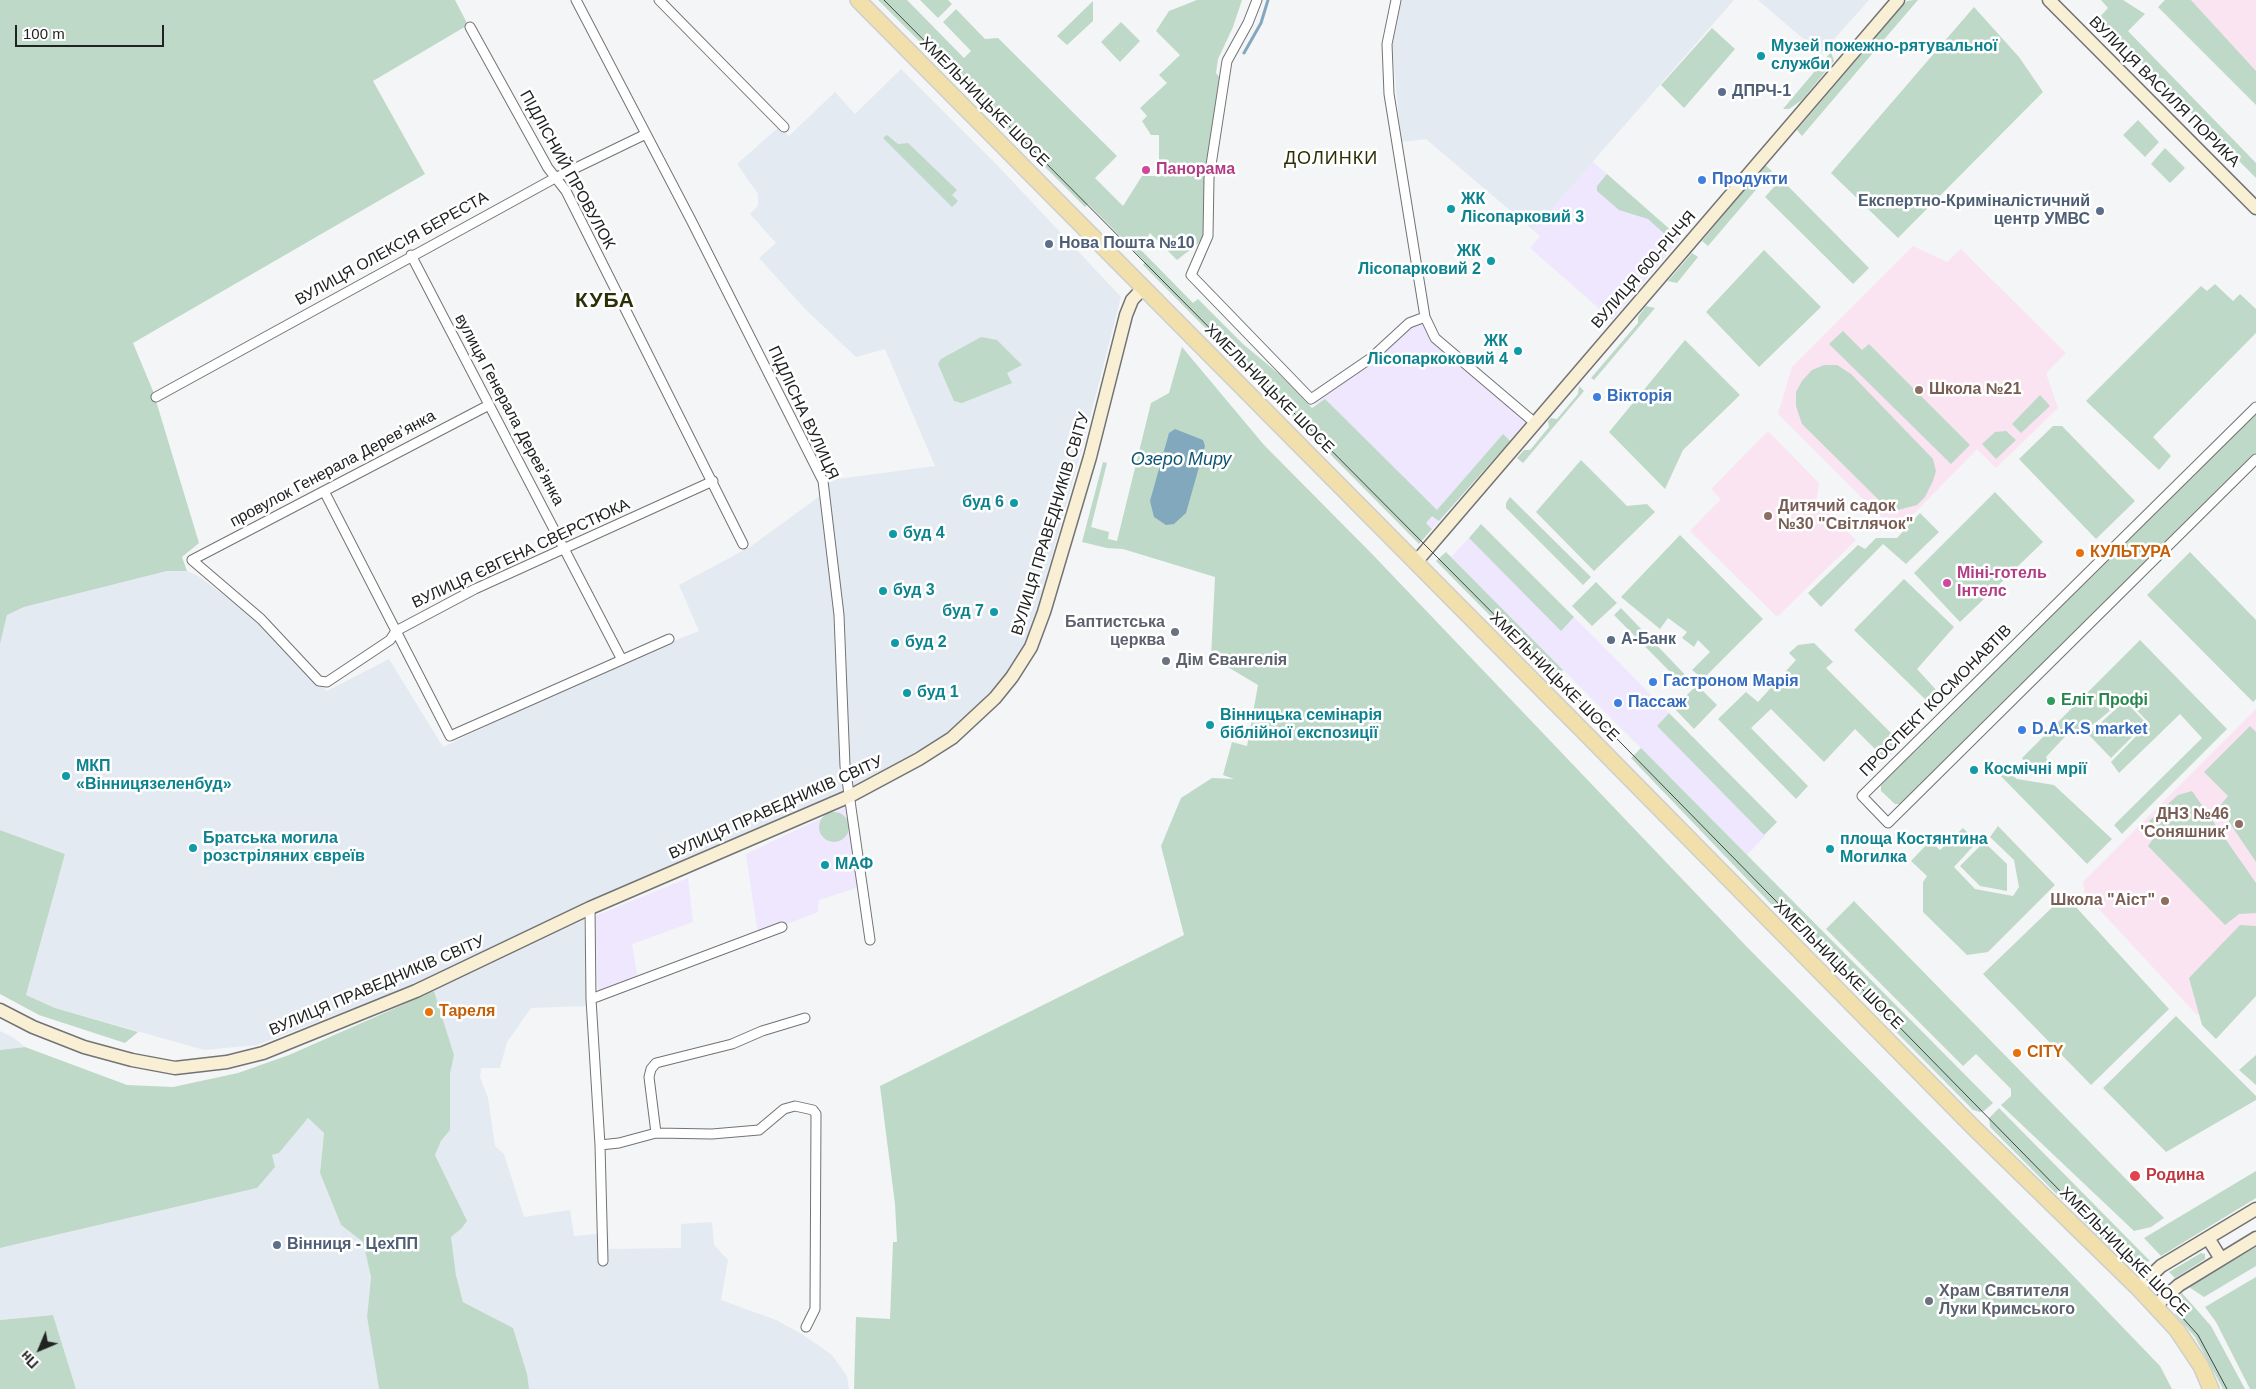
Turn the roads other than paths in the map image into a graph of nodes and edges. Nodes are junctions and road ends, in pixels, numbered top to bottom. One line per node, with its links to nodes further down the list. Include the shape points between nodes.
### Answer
1 (576, 0): 10 (street, ПІДЛІСНА ВУЛИЦЯ)
2 (659, 0): 9 (street)
3 (858, 0): 14 (main road, ХМЕЛЬНИЦЬКЕ ШОСЕ)
4 (1257, 0): 15 (street, via 1227,61 1209,178 1208,236 1191,274 1311,399 1371,358 1409,323)
5 (1396, 0): 15 (street, via 1388,44 1389,94)
6 (1898, 0): 19 (main road, ВУЛИЦЯ 600-РІЧЧЯ)
7 (2049, 0): 12 (main road, ВУЛИЦЯ ВАСИЛЯ ПОРИКА)
8 (470, 27): 11 (street, ПІДЛІСНИЙ ПРОВУЛОК)
9 (784, 127)
10 (646, 134): 11 (street, ВУЛИЦЯ ОЛЕКСІЯ БЕРЕСТА); 30 (street, ПІДЛІСНА ВУЛИЦЯ, via 823,481 839,615 845,766)
11 (556, 178): 13 (street, ВУЛИЦЯ ОЛЕКСІЯ БЕРЕСТА); 21 (street, ПІДЛІСНИЙ ПРОВУЛОК, via 566,191)
12 (2256, 208)
13 (411, 255): 16 (street, ВУЛИЦЯ ОЛЕКСІЯ БЕРЕСТА); 17 (street, вулиця Генерала Деревʼянка)
14 (1144, 287): 26 (main road, ХМЕЛЬНИЦЬКЕ ШОСЕ); 30 (main road, ВУЛИЦЯ ПРАВЕДНИКІВ СВІТУ, via 1132,300 1126,315 1090,457 1031,647 1012,677 973,721 920,759)
15 (1425, 317): 19 (street, via 1435,338)
16 (156, 397)
17 (488, 405): 22 (street, провулок Генерала Деревʼянка); 24 (street, вулиця Генерала Деревʼянка)
18 (2256, 407): 20 (street, ПРОСПЕКТ КОСМОНАВТІВ, via 1862,796 1888,823)
19 (1534, 423): 26 (main road, ВУЛИЦЯ 600-РІЧЧЯ)
20 (2256, 459)
21 (714, 481): 23 (street, ПІДЛІСНИЙ ПРОВУЛОК); 24 (street, ВУЛИЦЯ ЄВГЕНА СВЕРСТЮКА)
22 (324, 490): 25 (street, провулок Генерала Деревʼянка); 27 (street)
23 (743, 544)
24 (564, 548): 27 (street, ВУЛИЦЯ ЄВГЕНА СВЕРСТЮКА); 29 (street, вулиця Генерала Деревʼянка)
25 (192, 560): 27 (street, ВУЛИЦЯ ЄВГЕНА СВЕРСТЮКА, via 261,619 318,681 327,682 390,640)
26 (1416, 562): 44 (main road, ХМЕЛЬНИЦЬКЕ ШОСЕ, via 1967,1121)
27 (396, 631): 29 (street, via 450,736)
28 (668, 639): 29 (street)
29 (621, 658)
30 (850, 796): 31 (main road, ВУЛИЦЯ ПРАВЕДНИКІВ СВІТУ); 33 (street, ПІДЛІСНА ВУЛИЦЯ)
31 (590, 908): 34 (street); 35 (main road, ВУЛИЦЯ ПРАВЕДНИКІВ СВІТУ, via 416,991 263,1053 227,1062 175,1068 132,1060 33,1028)
32 (782, 928): 34 (street)
33 (870, 940)
34 (591, 1000): 38 (street)
35 (0, 1010)
36 (805, 1018): 37 (street, via 732,1044 656,1063 650,1069 649,1077)
37 (656, 1132): 38 (street, via 619,1143); 46 (street, via 712,1134 759,1130 784,1109 795,1106 816,1114 814,1309)
38 (600, 1144): 43 (street)
39 (2256, 1209): 40 (main road)
40 (2208, 1238): 42 (main road); 44 (main road, via 2161,1266)
41 (2256, 1238): 42 (main road)
42 (2221, 1259): 45 (main road, via 2179,1285)
43 (603, 1261)
44 (2138, 1288): 45 (main road, ХМЕЛЬНИЦЬКЕ ШОСЕ)
45 (2155, 1306): 47 (main road, ХМЕЛЬНИЦЬКЕ ШОСЕ, via 2177,1330 2201,1366)
46 (806, 1327)
47 (2211, 1389)

